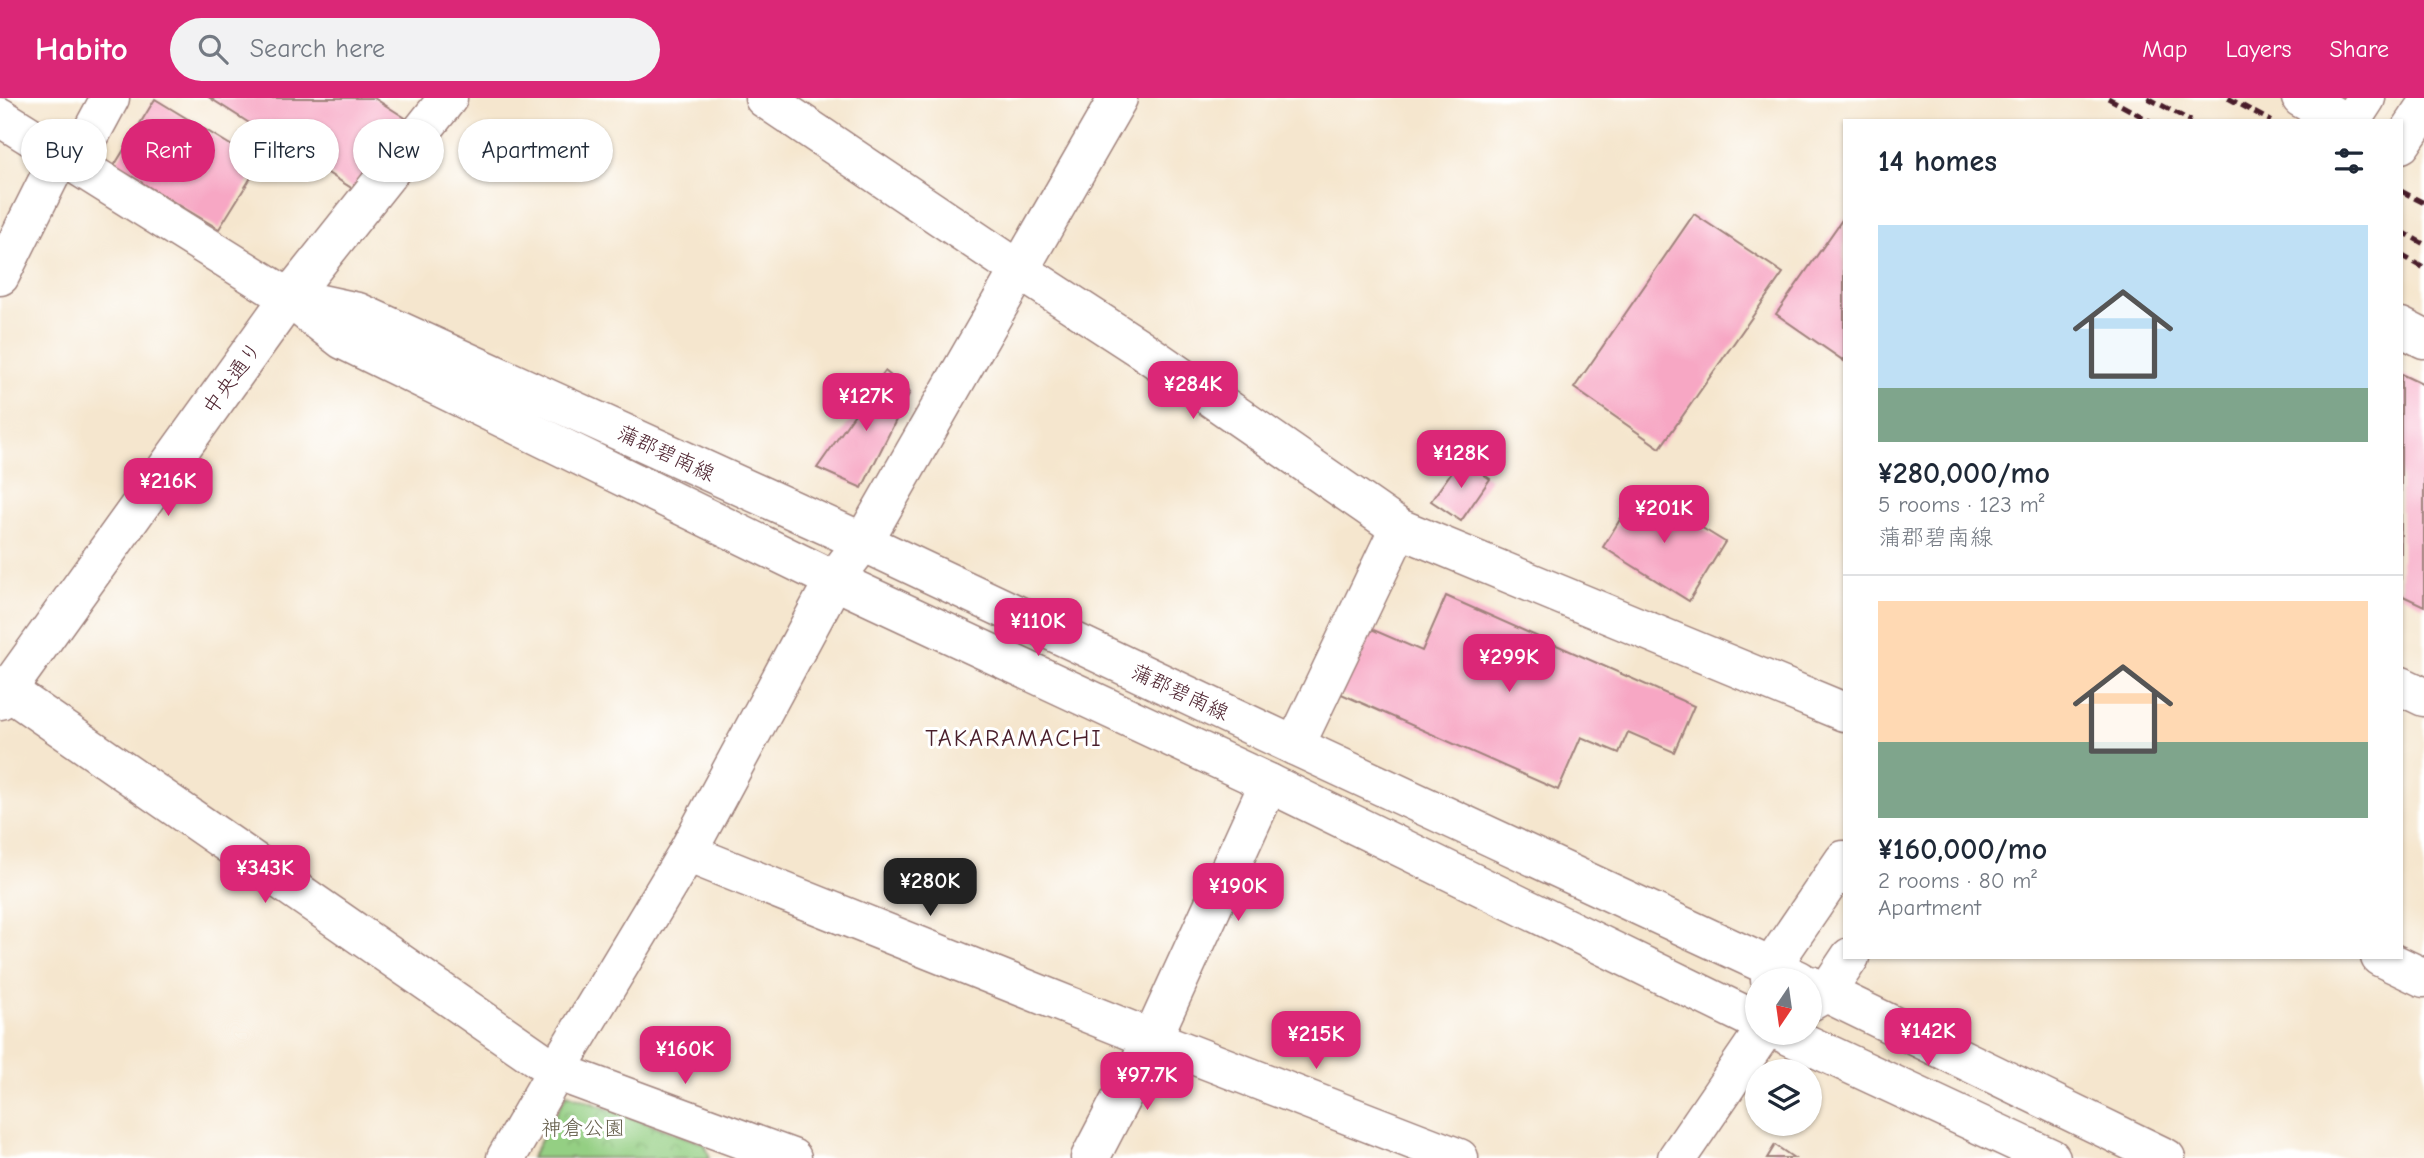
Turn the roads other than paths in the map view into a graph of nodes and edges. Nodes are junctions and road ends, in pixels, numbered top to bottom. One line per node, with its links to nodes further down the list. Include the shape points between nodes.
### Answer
1 (110, 98): 8 (street)
2 (764, 98): 14 (street)
3 (1118, 98): 14 (street)
4 (2301, 98): 9 (street)
5 (2366, 98): 10 (street)
6 (441, 101): 16 (street, 中央通り)
7 (0, 117): 11 (street, 蒲郡碧南線)
8 (96, 119)
9 (2339, 119)
10 (2352, 119)
11 (21, 130)
12 (55, 182): 15 (street)
13 (105, 182): 16 (street, 蒲郡碧南線)
14 (1018, 270): 19 (street, via 1141,349); 20 (street)
15 (0, 276)
16 (289, 298): 20 (street, 蒲郡碧南線, via 358,312); 21 (street, 蒲郡碧南線, via 343,340); 23 (street, 中央通り)
17 (2403, 328): 18 (street)
18 (2424, 339)
19 (1399, 528): 25 (street); 26 (street)
20 (863, 542): 21 (street); 26 (street, 蒲郡碧南線)
21 (834, 580): 27 (street, 蒲郡碧南線); 28 (street)
22 (2403, 687): 24 (street)
23 (4, 695): 41 (street)
24 (2424, 696)
25 (1843, 712)
26 (1294, 746): 32 (street, 蒲郡碧南線)
27 (1269, 783): 37 (street, 蒲郡碧南線); 38 (street)
28 (687, 853): 38 (street); 41 (street)
29 (1843, 863): 33 (street)
30 (1846, 959): 34 (street)
31 (2384, 959): 35 (street)
32 (1763, 968)
33 (1803, 968)
34 (1822, 971)
35 (2424, 978)
36 (1822, 996): 49 (street, 蒲郡碧南線)
37 (1745, 1015)
38 (1152, 1039): 45 (street); 46 (street)
39 (1754, 1045): 47 (street)
40 (1809, 1045): 48 (street)
41 (556, 1071): 42 (street); 43 (street)
42 (737, 1148): 44 (street)
43 (506, 1158)
44 (792, 1158)
45 (1090, 1158)
46 (1459, 1158)
47 (1677, 1158)
48 (2051, 1158)
49 (2166, 1158)

